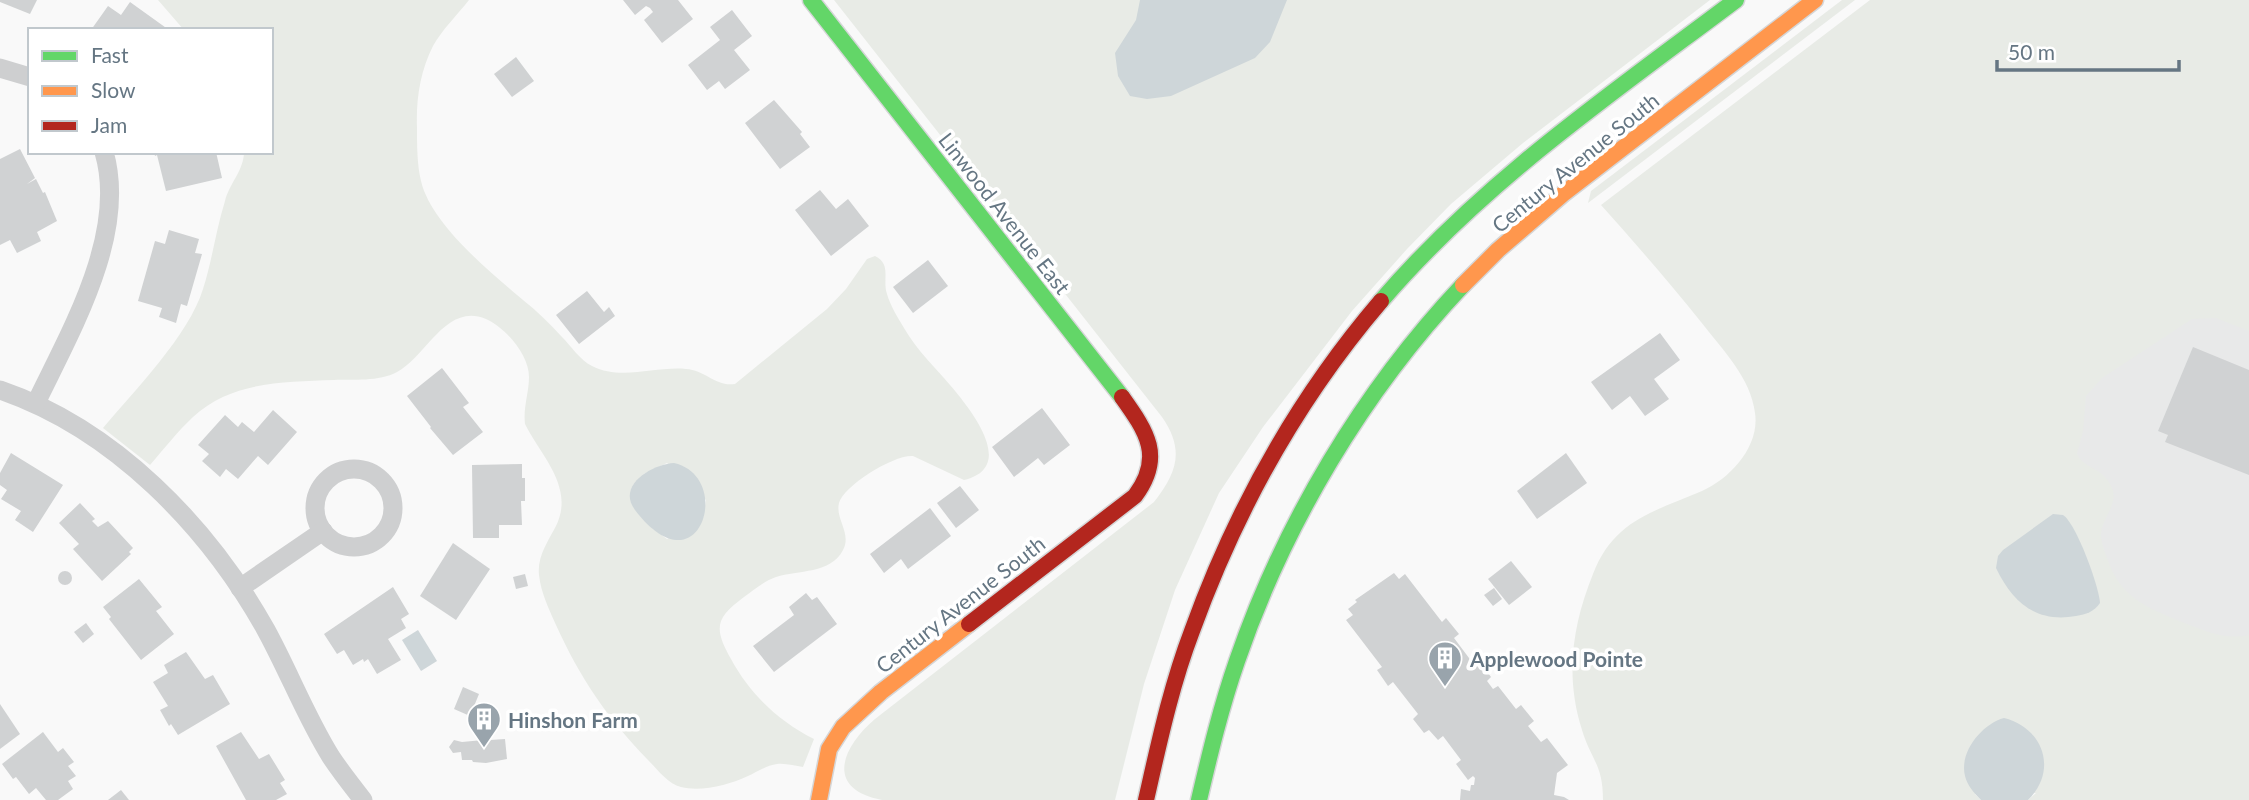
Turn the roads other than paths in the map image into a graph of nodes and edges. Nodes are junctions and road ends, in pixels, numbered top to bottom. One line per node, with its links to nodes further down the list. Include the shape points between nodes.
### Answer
1 (811, 0): 9 (main road, Linwood Avenue East, via 1121,396 1149,439)
2 (1736, 0): 14 (main road, Century Avenue South, via 1477,201 1414,264 1344,346 1279,445 1219,561 1189,635)
3 (1815, 0): 15 (main road, Century Avenue South, via 1561,194 1459,290 1413,344 1320,480 1283,550 1226,689)
4 (0, 68): 5 (street)
5 (28, 76)
6 (104, 154): 8 (street, via 108,210 96,265)
7 (0, 390): 8 (street)
8 (36, 403): 11 (street, via 90,435 145,479 196,531)
9 (1152, 460): 13 (main road, Century Avenue South, via 1148,478 1135,496 845,724 825,756)
10 (323, 531): 10 (street, via 348,546 377,540 393,515 387,486 362,469 332,475 316,501); 11 (street)
11 (240, 588): 12 (street, via 330,756)
12 (363, 800)
13 (819, 800)
14 (1146, 800)
15 (1199, 800)

